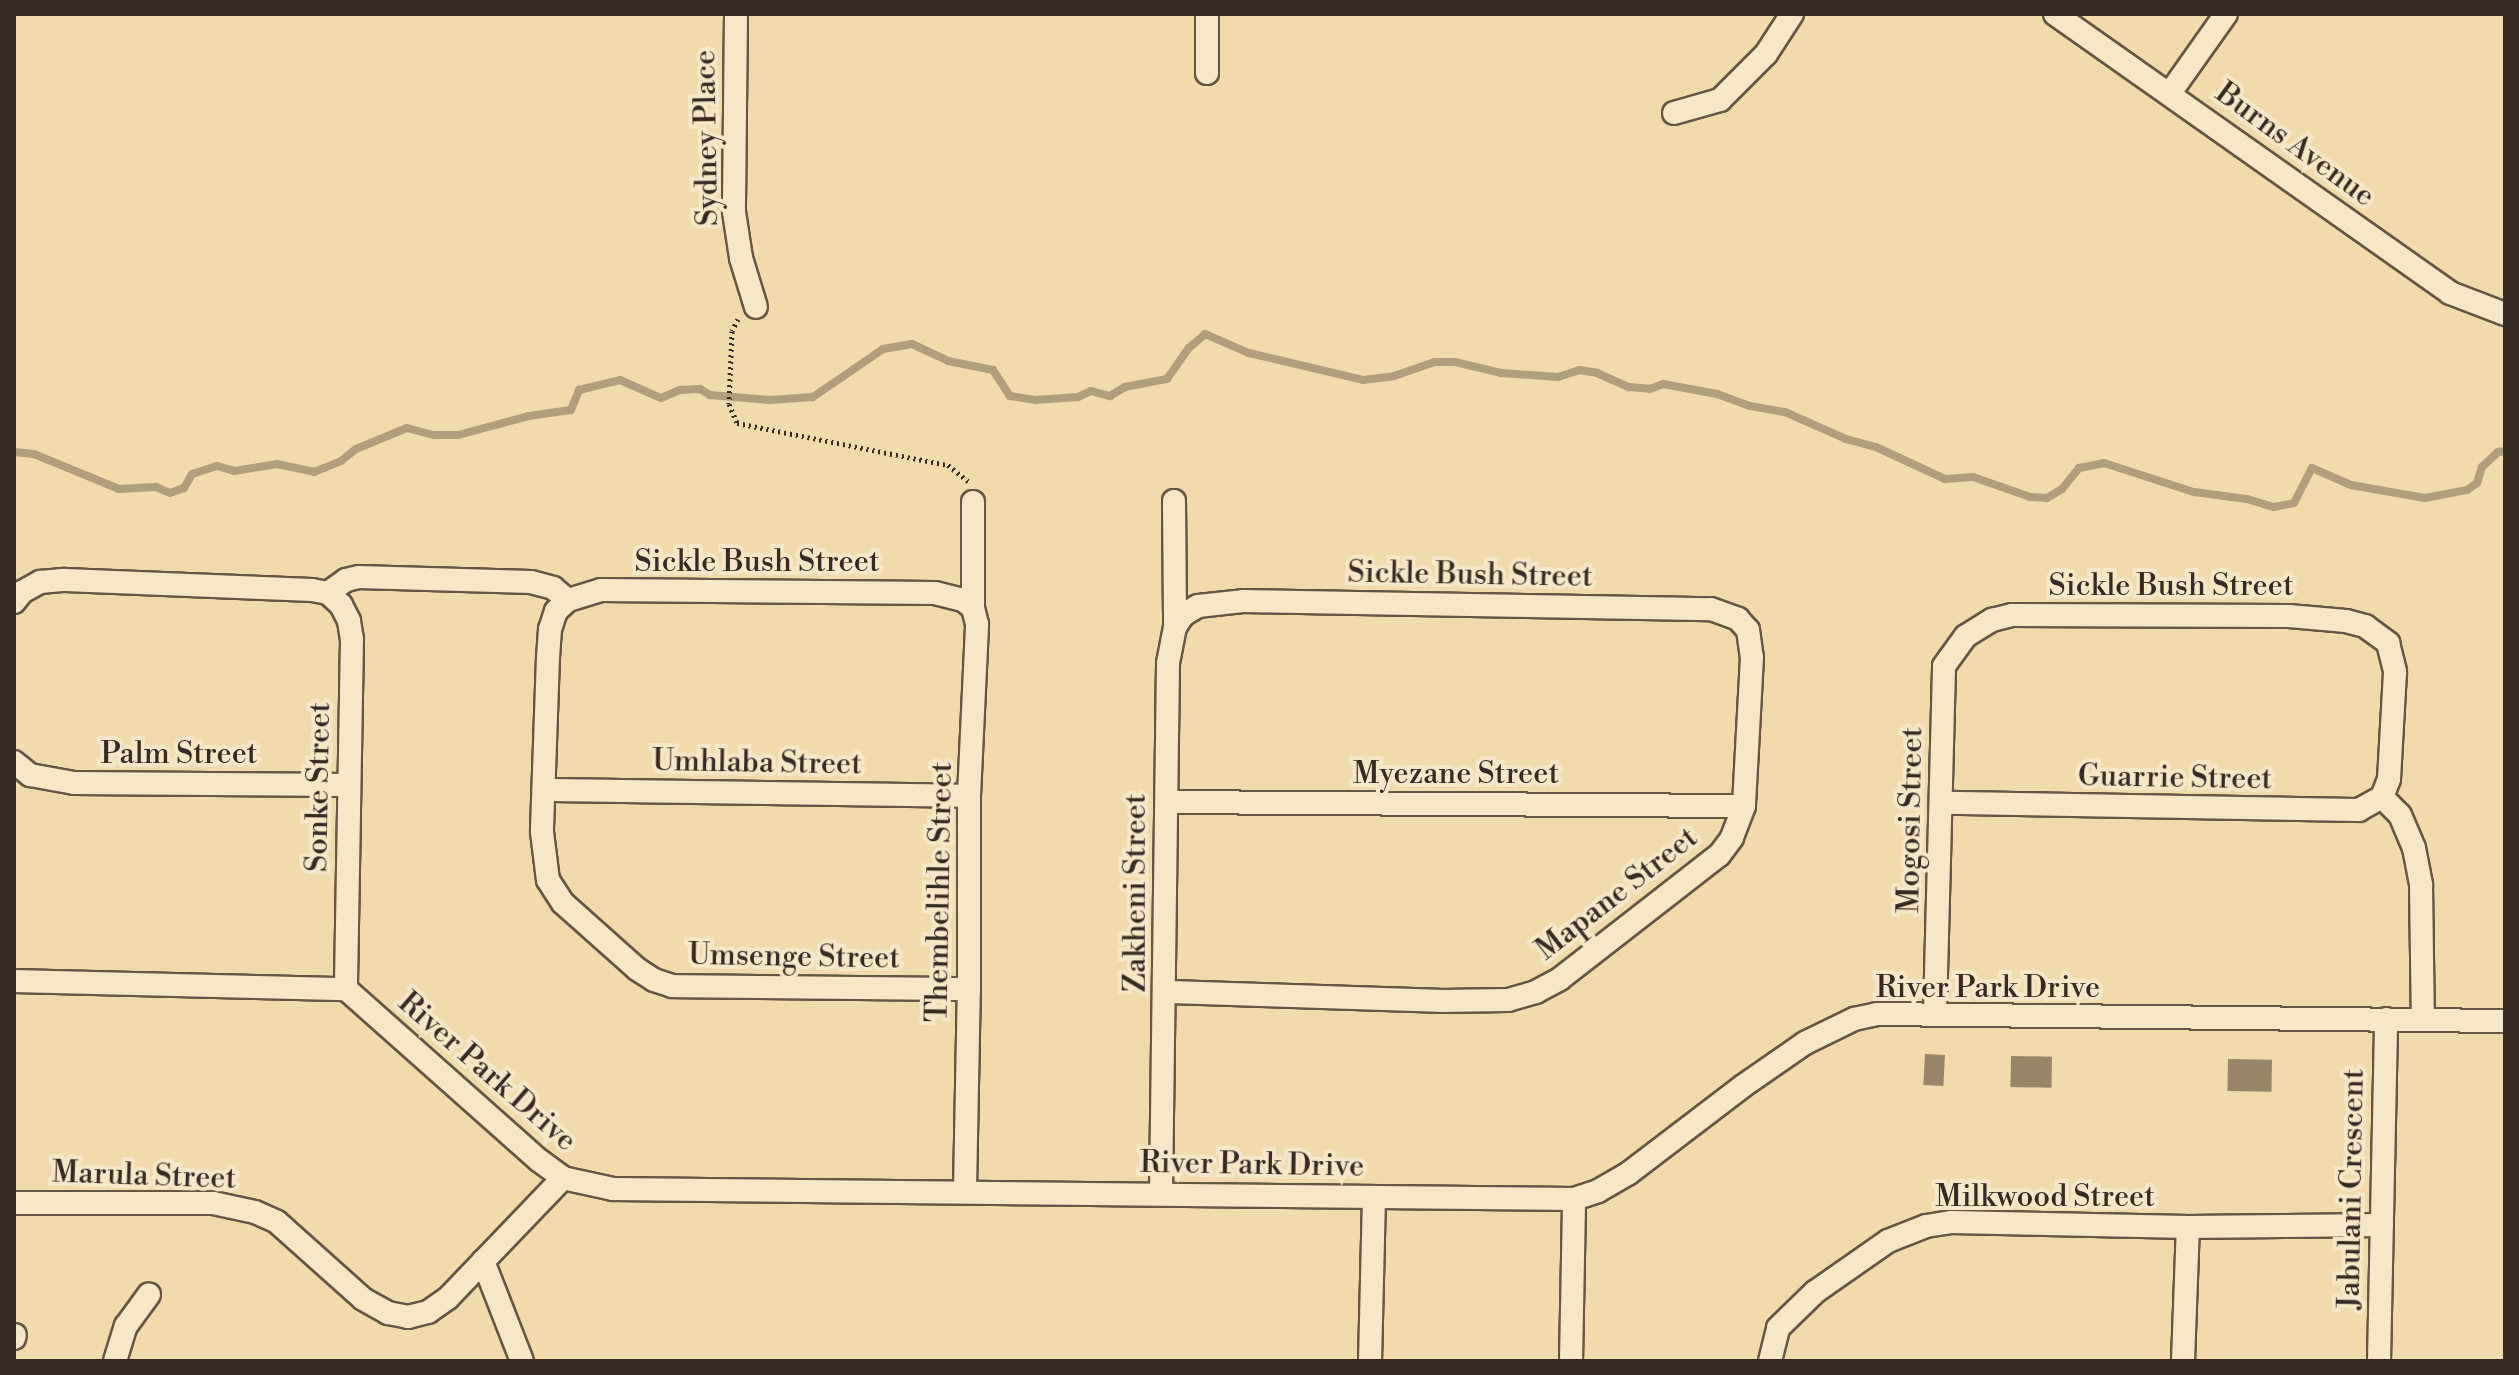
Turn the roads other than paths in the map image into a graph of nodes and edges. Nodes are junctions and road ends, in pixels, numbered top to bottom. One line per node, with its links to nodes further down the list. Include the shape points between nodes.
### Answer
1 (736, 14): 9 (street, Sydney Place, via 734,212)
2 (1207, 14): 6 (street)
3 (1792, 14): 8 (street, via 1766,54 1720,100)
4 (2055, 14): 7 (street, Burns Avenue)
5 (2226, 14): 7 (street)
6 (1207, 73)
7 (2170, 93): 10 (street, Burns Avenue, via 2450,293)
8 (1674, 113)
9 (756, 307)
10 (2505, 314)
11 (1174, 501): 18 (street, Zakheni Street)
12 (973, 502): 15 (street, Thembelihle Street)
13 (328, 593): 14 (street, via 65,580 40,582); 16 (street, via 346,580 531,582 553,588); 21 (street, Sonke Street, via 341,605 352,639)
14 (14, 602)
15 (968, 604): 16 (street, Sickle Bush Street, via 935,593 601,590); 24 (street, Thembelihle Street, via 977,624)
16 (562, 605): 23 (street, Umsenge Street, via 550,629)
17 (1738, 619): 18 (street, Sickle Bush Street, via 1711,609 1243,601 1198,606); 27 (street, Mapane Street, via 1748,630 1752,657)
18 (1175, 627): 25 (street, Zakheni Street, via 1168,663)
19 (1966, 636): 22 (street, Sickle Bush Street, via 2012,615 2329,618 2365,626 2388,643 2395,672); 26 (street, Mogosi Street, via 1944,666)
20 (14, 762): 21 (street, Palm Street, via 30,775 74,783)
21 (348, 785): 29 (street, Sonke Street)
22 (2386, 788): 26 (street, Guarrie Street, via 2359,810 2343,812); 34 (street, via 2414,848 2421,885)
23 (544, 790): 24 (street, Umhlaba Street); 30 (street, Umsenge Street, via 543,860 548,880 563,903 654,980 698,987)
24 (969, 796): 30 (street, Thembelihle Street)
25 (1167, 802): 27 (street, Myezane Street); 31 (street, Zakheni Street)
26 (1943, 803): 32 (street, Mogosi Street)
27 (1744, 806): 31 (street, Mapane Street, via 1719,855 1536,992 1508,1000 1441,1001)
28 (14, 981): 29 (street)
29 (346, 989): 36 (street, River Park Drive)
30 (969, 989): 37 (street, Thembelihle Street)
31 (1166, 992): 38 (street, Zakheni Street)
32 (1935, 1012): 33 (street, River Park Drive, via 2083,1019); 40 (street, River Park Drive, via 1877,1014 1827,1030 1629,1173)
33 (2386, 1019): 34 (street, River Park Drive); 42 (street, Jabulani Crescent)
34 (2423, 1020): 35 (street, River Park Drive)
35 (2505, 1021)
36 (563, 1178): 37 (street, River Park Drive, via 613,1189); 44 (street, Marula Street)
37 (965, 1190): 38 (street, River Park Drive)
38 (1161, 1192): 39 (street, River Park Drive)
39 (1374, 1197): 40 (street, River Park Drive); 48 (street)
40 (1574, 1199): 49 (street)
41 (14, 1203): 44 (street, Marula Street, via 213,1203 255,1212 277,1222 363,1299 408,1317 428,1312 448,1298)
42 (2382, 1225): 43 (street, Milkwood Street); 52 (street, Jabulani Crescent)
43 (2188, 1227): 50 (street, Milkwood Street, via 1951,1222 1907,1231 1815,1292 1784,1320); 51 (street, Milkwood Street)
44 (483, 1261): 47 (street)
45 (149, 1294): 46 (street, via 126,1326)
46 (115, 1361)
47 (522, 1361)
48 (1370, 1361)
49 (1571, 1361)
50 (1770, 1361)
51 (2183, 1361)
52 (2379, 1361)

